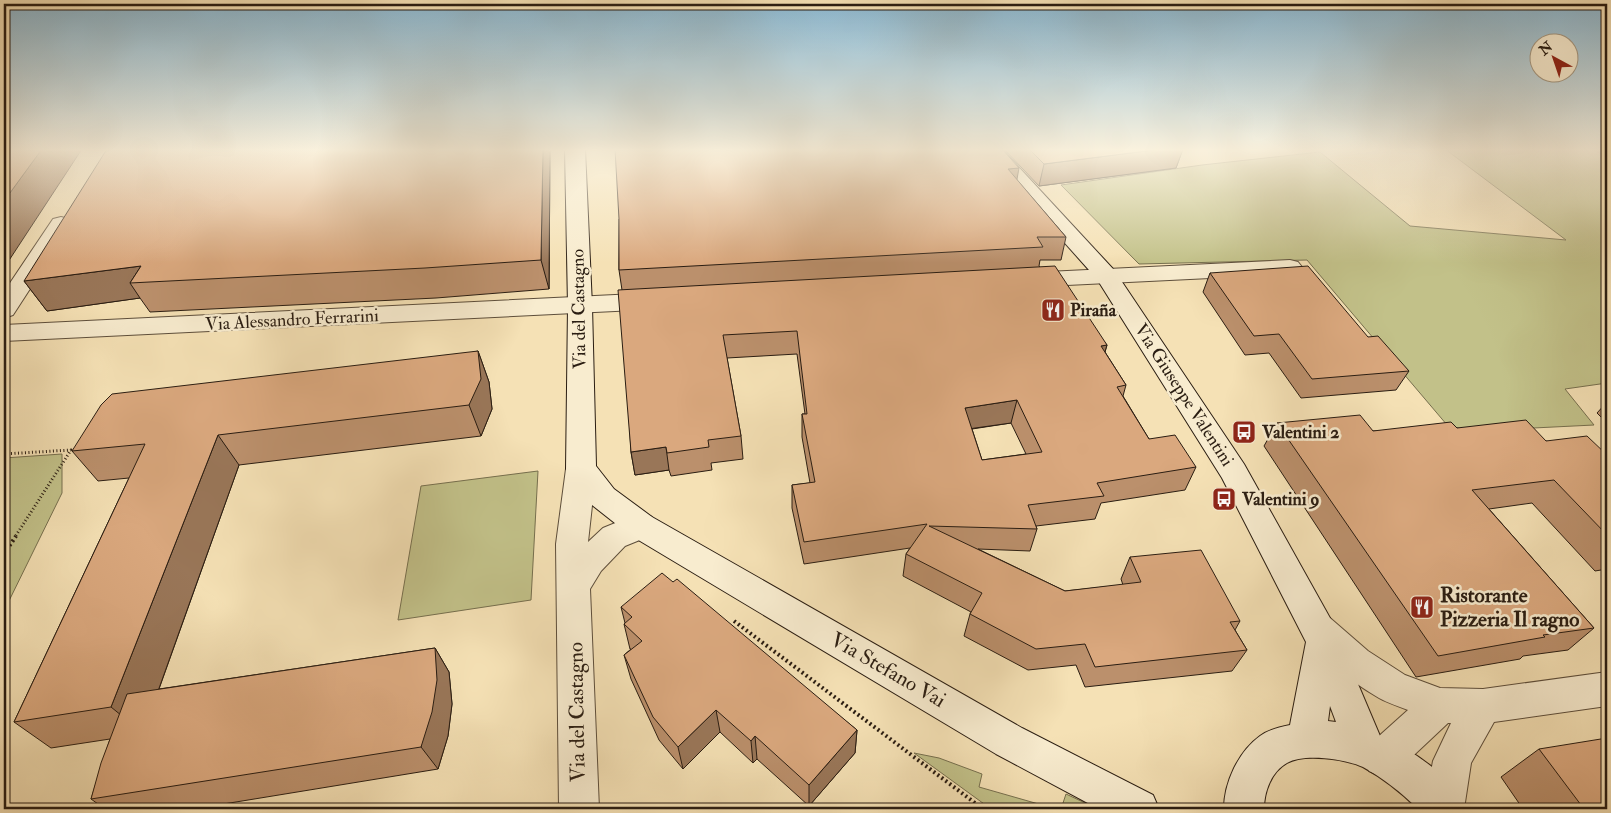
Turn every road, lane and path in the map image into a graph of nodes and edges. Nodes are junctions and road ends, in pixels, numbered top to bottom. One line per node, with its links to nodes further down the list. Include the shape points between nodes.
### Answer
1 (576, 187): 8 (street, Via del Castagno)
2 (1026, 187): 5 (street, Via Giuseppe Valentini)
3 (72, 206): 9 (street)
4 (1290, 267): 5 (street)
5 (1106, 275): 6 (street); 17 (street, Via Giuseppe Valentini, via 1234,472)
6 (1006, 281)
7 (679, 300): 8 (street, Via Alessandro Ferrarini)
8 (580, 306): 10 (street, Via Alessandro Ferrarini); 12 (street, Via del Castagno)
9 (4, 310)
10 (4, 334)
11 (4, 454): 14 (path, via 71,450)
12 (581, 469): 13 (street, via 603,497); 15 (street, Via del Castagno, via 572,544)
13 (641, 526): 15 (street, via 614,537 590,562); 25 (street, Via Stefano Vai, via 1010,741)
14 (4, 554)
15 (574, 586): 23 (street, Via del Castagno)
16 (727, 616): 24 (path)
17 (1320, 636): 19 (street, via 1393,686); 21 (street); 22 (street, Via Giuseppe Valentini)
18 (1607, 689): 20 (street)
19 (1440, 706): 20 (street); 22 (street)
20 (1483, 706): 27 (street, via 1452,761)
21 (1306, 739): 22 (street, via 1335,741); 26 (street, via 1276,748 1254,768 1244,797)
22 (1375, 754): 27 (street, via 1415,780)
23 (579, 809)
24 (983, 809)
25 (1139, 809)
26 (1244, 809)
27 (1445, 809)

